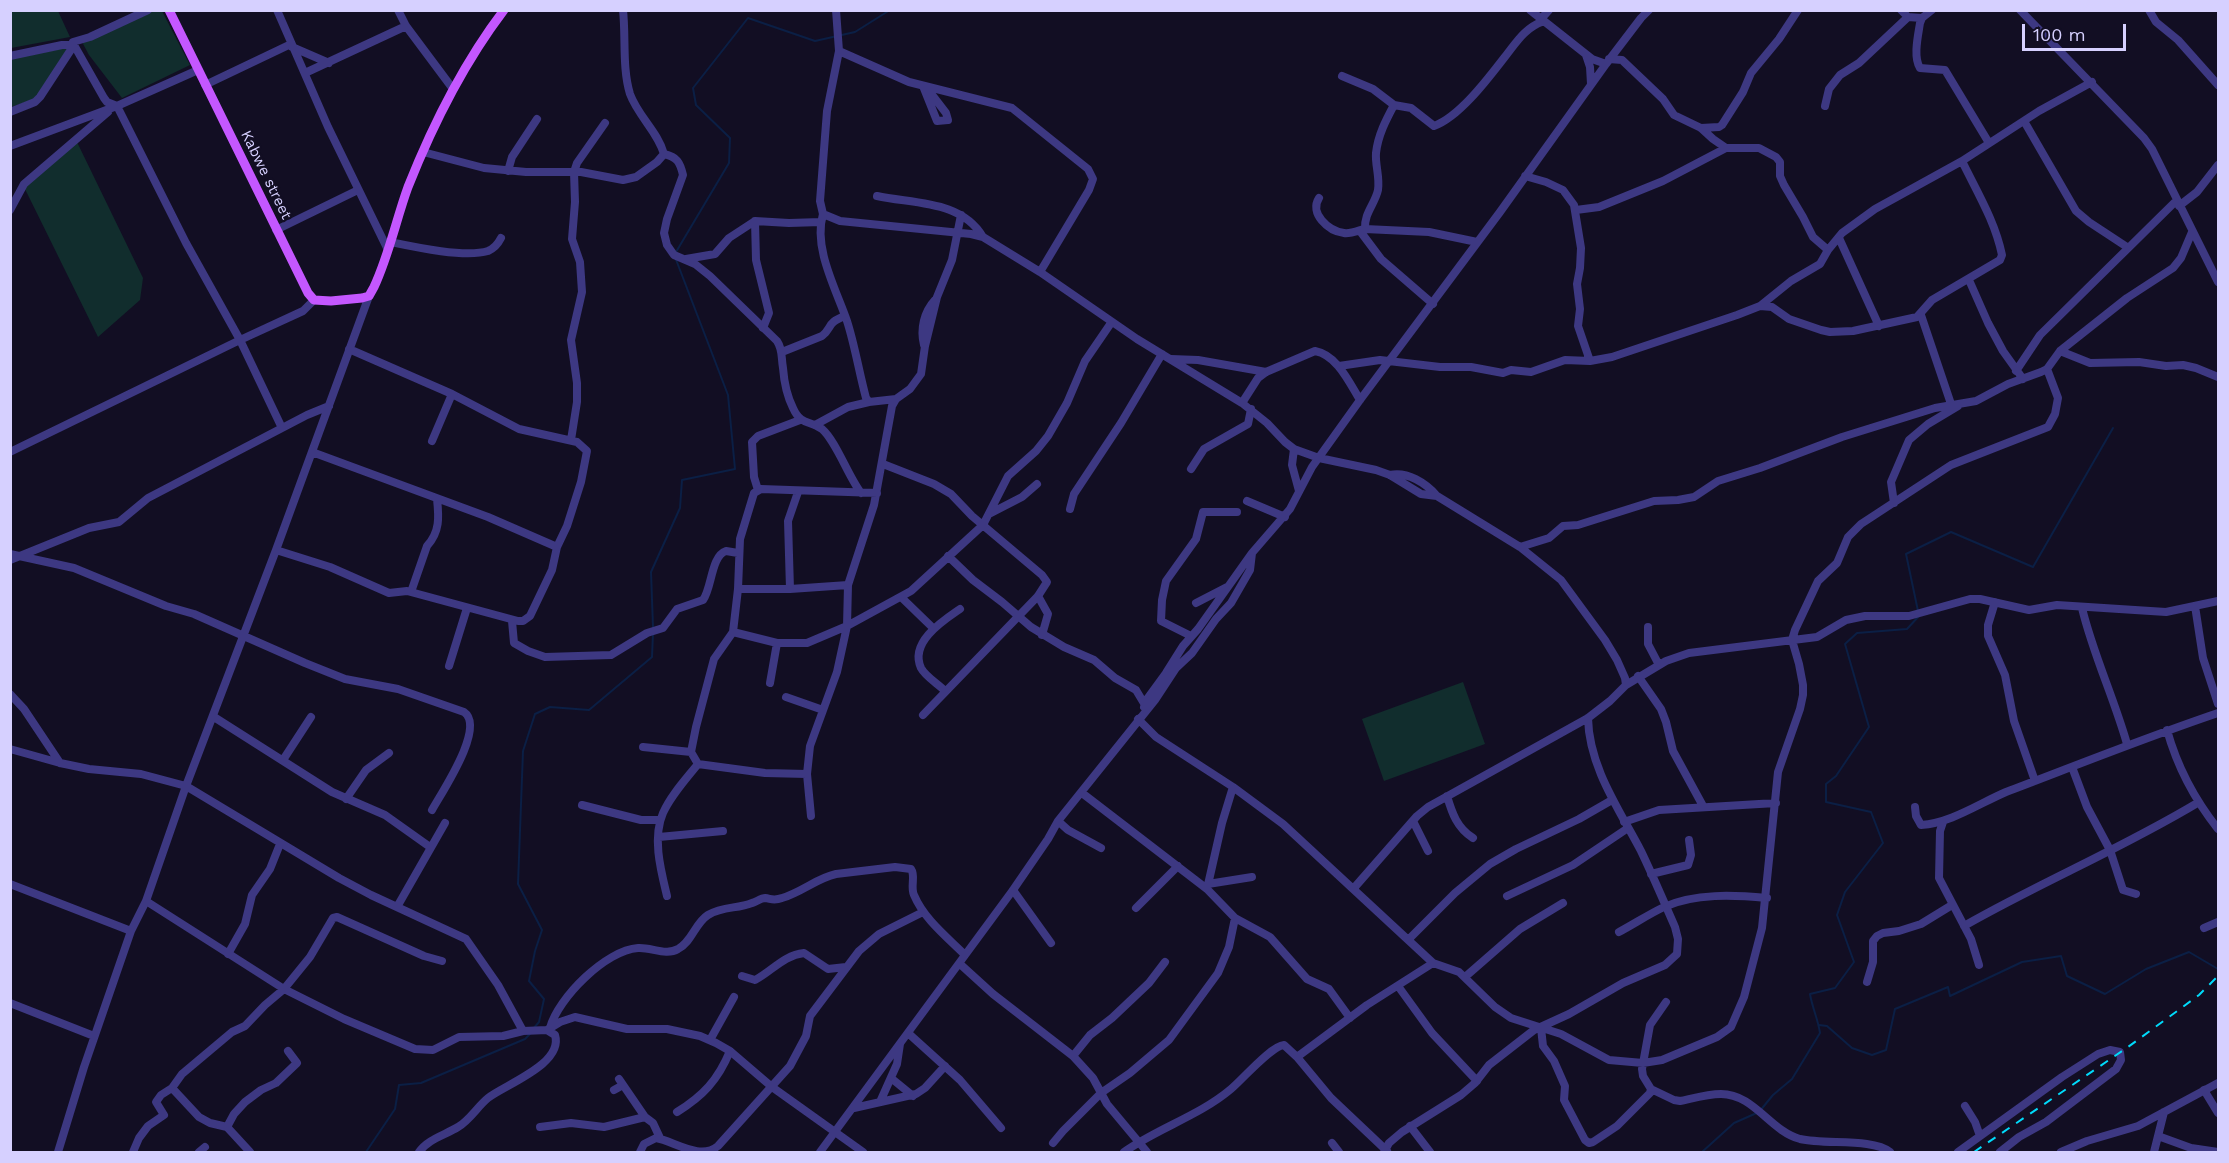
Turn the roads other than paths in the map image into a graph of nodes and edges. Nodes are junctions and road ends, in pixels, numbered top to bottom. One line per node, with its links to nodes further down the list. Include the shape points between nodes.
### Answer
1 (148, 10): 20 (street)
2 (169, 10): 27 (main road, Kabwe street)
3 (277, 10): 21 (street)
4 (398, 10): 19 (street)
5 (504, 10): 34 (main road)
6 (623, 10): 48 (street, via 631,94)
7 (836, 10): 22 (street)
8 (1530, 10): 18 (street)
9 (1549, 10): 18 (street)
10 (1649, 10): 25 (street)
11 (1798, 10): 43 (street, via 1751,73 1722,125)
12 (1901, 10): 16 (street)
13 (1932, 10): 17 (street)
14 (2020, 10): 30 (street)
15 (2149, 10): 32 (street)
16 (1908, 17): 17 (street); 37 (street, via 1859,63 1840,75 1829,89)
17 (1922, 18): 44 (street, via 1916,59 1919,67 1945,70)
18 (1542, 20): 23 (street); 35 (street, via 1525,31 1452,116 1437,125 1431,125 1411,108)
19 (406, 26): 26 (street); 34 (street)
20 (73, 43): 24 (street); 36 (street, via 104,98); 39 (street, via 40,98)
21 (292, 46): 26 (street); 28 (street); 31 (street)
22 (839, 51): 61 (street, via 827,111); 75 (street, via 924,86 1012,108 1090,172 1093,179 1089,190)
23 (1586, 55): 25 (street, via 1594,61); 33 (street)
24 (10, 56)
25 (1608, 62): 33 (street); 43 (street, via 1622,60 1674,115)
26 (329, 63): 28 (street)
27 (198, 70): 31 (main road, Kabwe street); 36 (street)
28 (305, 74): 54 (street)
29 (1342, 76): 35 (street, via 1373,89)
30 (2092, 82): 41 (street); 57 (street, via 2144,138)
31 (205, 85): 63 (main road, Kabwe street)
32 (2218, 85)
33 (1591, 86): 53 (street)
34 (453, 89): 47 (main road)
35 (1394, 105): 64 (street, via 1379,139 1378,186)
36 (117, 106): 38 (street); 87 (street)
37 (1825, 106)
38 (109, 111): 45 (street); 58 (street, via 24,184)
39 (10, 112)
40 (537, 120): 51 (street, via 512,157)
41 (2024, 120): 44 (street); 72 (street, via 2076,211)
42 (605, 123): 52 (street)
43 (1701, 128): 46 (street)
44 (1989, 143): 49 (street)
45 (10, 146)
46 (1726, 148): 59 (street, via 1663,181 1599,207); 73 (street, via 1759,148 1776,157 1781,179 1812,237)
47 (423, 152): 51 (street); 71 (main road)
48 (664, 154): 52 (street, via 629,180); 74 (street, via 678,160 683,175 664,233 667,245)
49 (1962, 161): 69 (street, via 1875,208); 76 (street, via 1989,213 2002,255)
50 (2218, 165): 57 (street, via 2197,192)
51 (508, 171): 52 (street)
52 (574, 172): 113 (street, via 572,239 580,262 582,292 571,340 578,402)
53 (1525, 176): 59 (street, via 1563,190); 70 (street)
54 (358, 190): 63 (street); 71 (street)
55 (877, 196): 60 (street, via 942,207)
56 (1319, 198): 64 (street, via 1315,210 1329,227 1348,234)
57 (2177, 203): 66 (street); 72 (street)
58 (10, 210)
59 (1576, 210): 94 (street, via 1581,248 1578,326)
60 (961, 215): 65 (street); 67 (street)
61 (822, 218): 62 (street, via 789,223); 65 (street); 83 (street, via 826,261)
62 (755, 221): 74 (street, via 729,238 715,254); 86 (street, via 756,260 770,313)
63 (276, 230): 79 (main road, Kabwe street)
64 (1362, 230): 70 (street, via 1429,232); 80 (street, via 1381,259)
65 (957, 232): 67 (street); 102 (street, via 950,267 937,297 921,374)
66 (2192, 232): 77 (street); 89 (street, via 2173,268 2127,298)
67 (982, 237): 75 (street)
68 (501, 238): 71 (street, via 492,249 471,253)
69 (1839, 238): 73 (street); 85 (street)
70 (1477, 242): 80 (street)
71 (389, 246): 78 (main road)
72 (2127, 247): 97 (street, via 2040,335)
73 (1827, 250): 81 (street, via 1822,263 1791,280)
74 (680, 259): 86 (street, via 695,264 710,276)
75 (1040, 272): 84 (street)
76 (1969, 280): 82 (street, via 1932,300); 97 (street)
77 (2218, 282)
78 (369, 296): 79 (main road); 88 (street)
79 (314, 300): 87 (street, via 303,311)
80 (1433, 304): 93 (street)
81 (1761, 306): 85 (street, via 1772,307 1789,320 1830,332); 94 (street, via 1683,335)
82 (1921, 315): 85 (street); 106 (street)
83 (845, 316): 90 (street, via 831,323 822,336); 104 (street)
84 (1111, 322): 91 (street); 134 (street, via 1081,368 1048,436 1008,476)
85 (1879, 326)
86 (763, 328): 90 (street)
87 (240, 340): 112 (street); 117 (street)
88 (349, 349): 101 (street); 108 (street)
89 (2060, 351): 96 (street); 99 (street, via 2090,363 2184,365)
90 (782, 352): 110 (street, via 789,400)
91 (1162, 354): 92 (street); 132 (street, via 1074,494)
92 (1170, 359): 98 (street); 105 (street)
93 (1389, 361): 94 (street, via 1503,373 1541,370 1570,359); 95 (street); 103 (street)
94 (1590, 361)
95 (1339, 366): 98 (street, via 1315,351); 103 (street)
96 (2047, 369): 100 (street); 131 (street, via 2058,398 2048,427 1951,465)
97 (2016, 371): 100 (street)
98 (1266, 372): 105 (street)
99 (2218, 377)
100 (2023, 379): 107 (street)
101 (452, 394): 113 (street, via 519,429); 114 (street)
102 (896, 399): 104 (street); 121 (street)
103 (1360, 400): 115 (street)
104 (869, 402): 111 (street, via 848,407)
105 (1242, 403): 109 (street)
106 (1951, 404): 107 (street); 138 (street, via 1718,481 1694,496 1654,501 1578,525 1566,525 1549,538)
107 (1961, 404): 131 (street, via 1909,440 1891,482)
108 (329, 406): 112 (street); 118 (street)
109 (1251, 409): 116 (street); 122 (street, via 1248,424 1204,449)
110 (800, 420): 111 (street); 124 (street, via 752,442)
111 (815, 425): 127 (street, via 827,436)
112 (282, 428): 143 (street, via 148,498 119,522 89,528)
113 (571, 440): 137 (street, via 585,446 587,456 575,504)
114 (432, 441)
115 (1332, 442): 119 (street); 120 (street)
116 (1294, 449): 119 (street); 125 (street, via 1292,465)
117 (10, 452)
118 (312, 452): 129 (street); 139 (street)
119 (1319, 458): 120 (street); 125 (street)
120 (1337, 462): 138 (street, via 1390,475 1421,494 1437,496)
121 (883, 464): 128 (street); 136 (street, via 943,489)
122 (1191, 469)
123 (1037, 484): 134 (street, via 1022,497)
124 (758, 490): 126 (street); 140 (street, via 746,515)
125 (1299, 491): 135 (street)
126 (798, 492): 127 (street); 149 (street, via 788,521)
127 (861, 493): 128 (street)
128 (877, 493): 146 (street)
129 (437, 499): 137 (street); 150 (street, via 436,531)
130 (1247, 501): 135 (street)
131 (1894, 503): 169 (street, via 1848,537 1837,563 1818,581)
132 (1070, 509)
133 (1237, 512): 167 (street, via 1203,512 1196,538 1166,581 1161,621)
134 (989, 514): 136 (street)
135 (1285, 517): 141 (street)
136 (983, 525): 144 (street); 151 (street, via 1045,578 1046,585)
137 (557, 547): 161 (street, via 552,570 530,616)
138 (1520, 547): 175 (street, via 1552,571 1580,603 1617,660)
139 (276, 550): 150 (street, via 330,567 389,593); 168 (street)
140 (738, 553): 148 (street); 161 (street, via 726,551 718,556 703,600 677,609 663,628 611,655 554,658 537,654 514,643)
141 (1252, 553): 147 (street); 181 (street, via 1250,570 1231,603)
142 (10, 554): 143 (street)
143 (21, 556): 145 (street); 168 (street, via 74,568)
144 (948, 556): 152 (street); 160 (street)
145 (10, 560)
146 (848, 585): 149 (street); 162 (street)
147 (1228, 586): 155 (street); 167 (street)
148 (738, 589): 149 (street); 165 (street)
149 (790, 589)
150 (411, 592): 157 (street)
151 (1038, 596): 160 (street); 166 (street, via 1048,614)
152 (902, 597): 162 (street); 164 (street)
153 (2218, 601): 156 (street)
154 (1995, 602): 158 (street, via 2029,610 2057,605); 169 (street, via 1970,599 1909,616 1858,617 1837,624 1820,637); 198 (street, via 1988,636 2006,675 2014,721)
155 (1197, 603)
156 (2195, 606): 158 (street, via 2166,612); 179 (street, via 2203,658)
157 (467, 608): 161 (street); 172 (street)
158 (2082, 608): 188 (street)
159 (960, 609): 164 (street)
160 (1019, 616): 166 (street); 176 (street)
161 (512, 621)
162 (847, 626): 170 (street, via 807,643); 180 (street, via 837,672)
163 (1648, 627): 171 (street, via 1648,644)
164 (933, 628): 176 (street, via 923,643 920,666)
165 (733, 632): 170 (street); 191 (street, via 714,659)
166 (1042, 634): 181 (street, via 1094,660 1136,690)
167 (1191, 636): 181 (street)
168 (244, 637): 184 (street); 210 (street, via 345,679 398,689 469,716 469,739)
169 (1792, 640): 171 (street, via 1704,650); 206 (street, via 1803,695 1778,772)
170 (777, 643): 174 (street)
171 (1659, 664): 173 (street)
172 (449, 666)
173 (1638, 676): 175 (street); 208 (street, via 1661,709 1673,751)
174 (770, 683)
175 (1626, 685): 186 (street)
176 (945, 691): 183 (street)
177 (10, 694): 194 (street)
178 (786, 697): 180 (street)
179 (2218, 704)
180 (823, 710): 197 (street, via 810,747)
181 (1142, 712): 200 (street, via 1156,737); 201 (street)
182 (2218, 713): 187 (street)
183 (923, 715)
184 (214, 717): 193 (street); 199 (street)
185 (311, 717): 193 (street)
186 (1588, 718): 202 (street); 204 (street, via 1593,752)
187 (2167, 730): 188 (street); 205 (street, via 2178,763)
188 (2127, 744): 196 (street)
189 (643, 747): 191 (street)
190 (10, 748): 194 (street)
191 (691, 752): 195 (street)
192 (388, 753): 203 (street, via 366,770)
193 (283, 760): 203 (street)
194 (60, 763): 199 (street, via 141,774)
195 (698, 764): 197 (street); 212 (street)
196 (2072, 767): 198 (street); 226 (street, via 2087,807)
197 (807, 774): 211 (street)
198 (2035, 781): 215 (street)
199 (186, 786): 223 (street); 239 (street)
200 (1233, 787): 232 (street); 233 (street, via 1283,824)
201 (1082, 793): 213 (street); 228 (street)
202 (1446, 796): 214 (street); 221 (street, via 1457,822)
203 (346, 798): 224 (street, via 385,815)
204 (1612, 800): 217 (street); 252 (street, via 1491,864)
205 (2199, 802): 218 (street); 226 (street)
206 (1776, 803): 208 (street); 238 (street)
207 (582, 805): 212 (street, via 641,820)
208 (1703, 806): 217 (street, via 1650,812)
209 (1915, 807): 215 (street, via 1921,825)
210 (432, 810)
211 (811, 816)
212 (660, 820): 220 (street)
213 (1058, 821): 225 (street); 234 (street)
214 (1413, 821): 227 (street); 233 (street)
215 (1943, 822): 241 (street, via 1939,878)
216 (445, 823): 224 (street)
217 (1626, 825): 229 (street); 237 (street, via 1573,865)
218 (2218, 829)
219 (723, 831): 220 (street)
220 (659, 837): 236 (street)
221 (1473, 838)
222 (1689, 840): 229 (street, via 1688,865)
223 (280, 844): 243 (street); 254 (street, via 270,869 252,895 245,924)
224 (430, 847): 243 (street)
225 (1101, 848)
226 (2110, 850): 235 (street, via 2123,890); 248 (street)
227 (1428, 851)
228 (1178, 866): 232 (street); 244 (street)
229 (1651, 874): 242 (street)
230 (1252, 877): 232 (street)
231 (10, 884): 250 (street)
232 (1207, 887): 246 (street)
233 (1354, 888): 252 (street)
234 (1013, 890): 253 (street); 255 (street)
235 (2136, 894)
236 (667, 896)
237 (1507, 896)
238 (1767, 898): 242 (street, via 1718,896); 282 (street, via 1744,997 1731,1028 1678,1054)
239 (146, 901): 250 (street); 254 (street)
240 (1563, 903): 263 (street, via 1520,929)
241 (1952, 904): 248 (street); 264 (street, via 1921,924 1877,936)
242 (1666, 906): 251 (street); 271 (street, via 1678,939 1677,954 1671,961)
243 (397, 907): 273 (street, via 466,939)
244 (1136, 908)
245 (923, 912): 255 (street); 261 (street, via 872,939); 272 (street, via 911,888 913,872 906,867 827,876 783,898 762,898 717,910 703,919 686,943 674,951 637,948 612,958 567,997)
246 (1235, 918): 270 (street, via 1270,937 1307,979 1329,989); 292 (street, via 1218,973 1175,1032 1163,1046)
247 (2218, 922): 249 (street)
248 (1964, 926): 260 (street)
249 (2204, 928)
250 (131, 931): 275 (street)
251 (1619, 932)
252 (1409, 939): 258 (street)
253 (1052, 943)
254 (228, 954): 266 (street)
255 (965, 955): 259 (street)
256 (442, 961): 266 (street, via 337,917)
257 (1166, 962): 280 (street)
258 (1433, 963): 263 (street); 265 (street)
259 (960, 964): 274 (street); 280 (street)
260 (1979, 965)
261 (846, 967): 262 (street, via 828,969 804,953 781,961 755,980); 287 (street, via 810,1016 795,1059)
262 (742, 976)
263 (1465, 976): 271 (street, via 1504,1014)
264 (1867, 982)
265 (1398, 986): 270 (street); 285 (street, via 1432,1033)
266 (284, 989): 273 (street, via 415,1049 433,1050 459,1037); 288 (street, via 248,1024 228,1035 182,1074)
267 (734, 997): 276 (street)
268 (1666, 1002): 282 (street, via 1650,1025)
269 (10, 1003): 275 (street)
270 (1350, 1018): 281 (street)
271 (1540, 1028): 282 (street, via 1561,1034 1603,1058); 285 (street, via 1498,1057); 289 (street, via 1544,1046 1565,1086 1564,1100 1587,1142 1613,1130 1647,1098)
272 (545, 1029): 273 (street); 276 (street, via 581,1017 620,1028 667,1029); 317 (street, via 555,1035 556,1041 541,1064 521,1080 494,1093 460,1126)
273 (526, 1031)
274 (908, 1033): 277 (street); 283 (street)
275 (94, 1036): 314 (street)
276 (710, 1040): 279 (street)
277 (900, 1043): 284 (street); 296 (street)
278 (288, 1051): 302 (street, via 297,1063 276,1083 245,1101)
279 (730, 1051): 287 (street); 297 (street, via 713,1084)
280 (1073, 1056): 292 (street)
281 (1296, 1058): 309 (street, via 1290,1049 1280,1045 1210,1105); 313 (street)
282 (1643, 1063): 289 (street, via 1641,1073)
283 (945, 1066): 293 (street); 304 (street)
284 (891, 1077): 293 (street); 294 (street)
285 (1477, 1081): 301 (street)
286 (2218, 1083): 291 (street)
287 (772, 1087): 305 (street); 312 (street, via 714,1149)
288 (172, 1088): 302 (street, via 199,1116); 315 (street, via 156,1102 164,1115 148,1126)
289 (1651, 1089): 325 (street, via 1680,1101 1723,1094 1744,1100 1777,1128 1797,1138 1872,1144)
290 (614, 1090): 300 (street, via 621,1082)
291 (2204, 1090): 298 (street); 299 (street)
292 (1101, 1093): 309 (street); 310 (street)
293 (913, 1096): 294 (street)
294 (880, 1101): 296 (street)
295 (1965, 1106): 306 (street)
296 (854, 1108): 305 (street)
297 (677, 1112)
298 (2164, 1112): 307 (street); 328 (street, via 2138,1126)
299 (2218, 1113)
300 (645, 1117): 303 (street, via 607,1127 571,1123); 308 (street, via 653,1123)
301 (1410, 1126): 313 (street); 324 (street)
302 (227, 1127): 316 (street)
303 (540, 1127)
304 (1001, 1128)
305 (835, 1131): 319 (street); 320 (street)
306 (1980, 1136): 326 (street); 327 (street, via 2098,1054 2120,1052 2116,1069)
307 (2158, 1136): 329 (street); 330 (street, via 2191,1148)
308 (660, 1138): 312 (street); 318 (street, via 647,1141)
309 (1138, 1142): 321 (street); 322 (street)
310 (1053, 1143)
311 (1332, 1143): 323 (street)
312 (680, 1150)
313 (1386, 1151)
314 (58, 1152)
315 (133, 1152)
316 (250, 1152)
317 (419, 1152)
318 (640, 1152)
319 (820, 1152)
320 (863, 1152)
321 (1124, 1152)
322 (1147, 1152)
323 (1340, 1152)
324 (1430, 1152)
325 (1890, 1152)
326 (1958, 1152)
327 (2001, 1152)
328 (2061, 1152)
329 (2154, 1152)
330 (2218, 1152)

